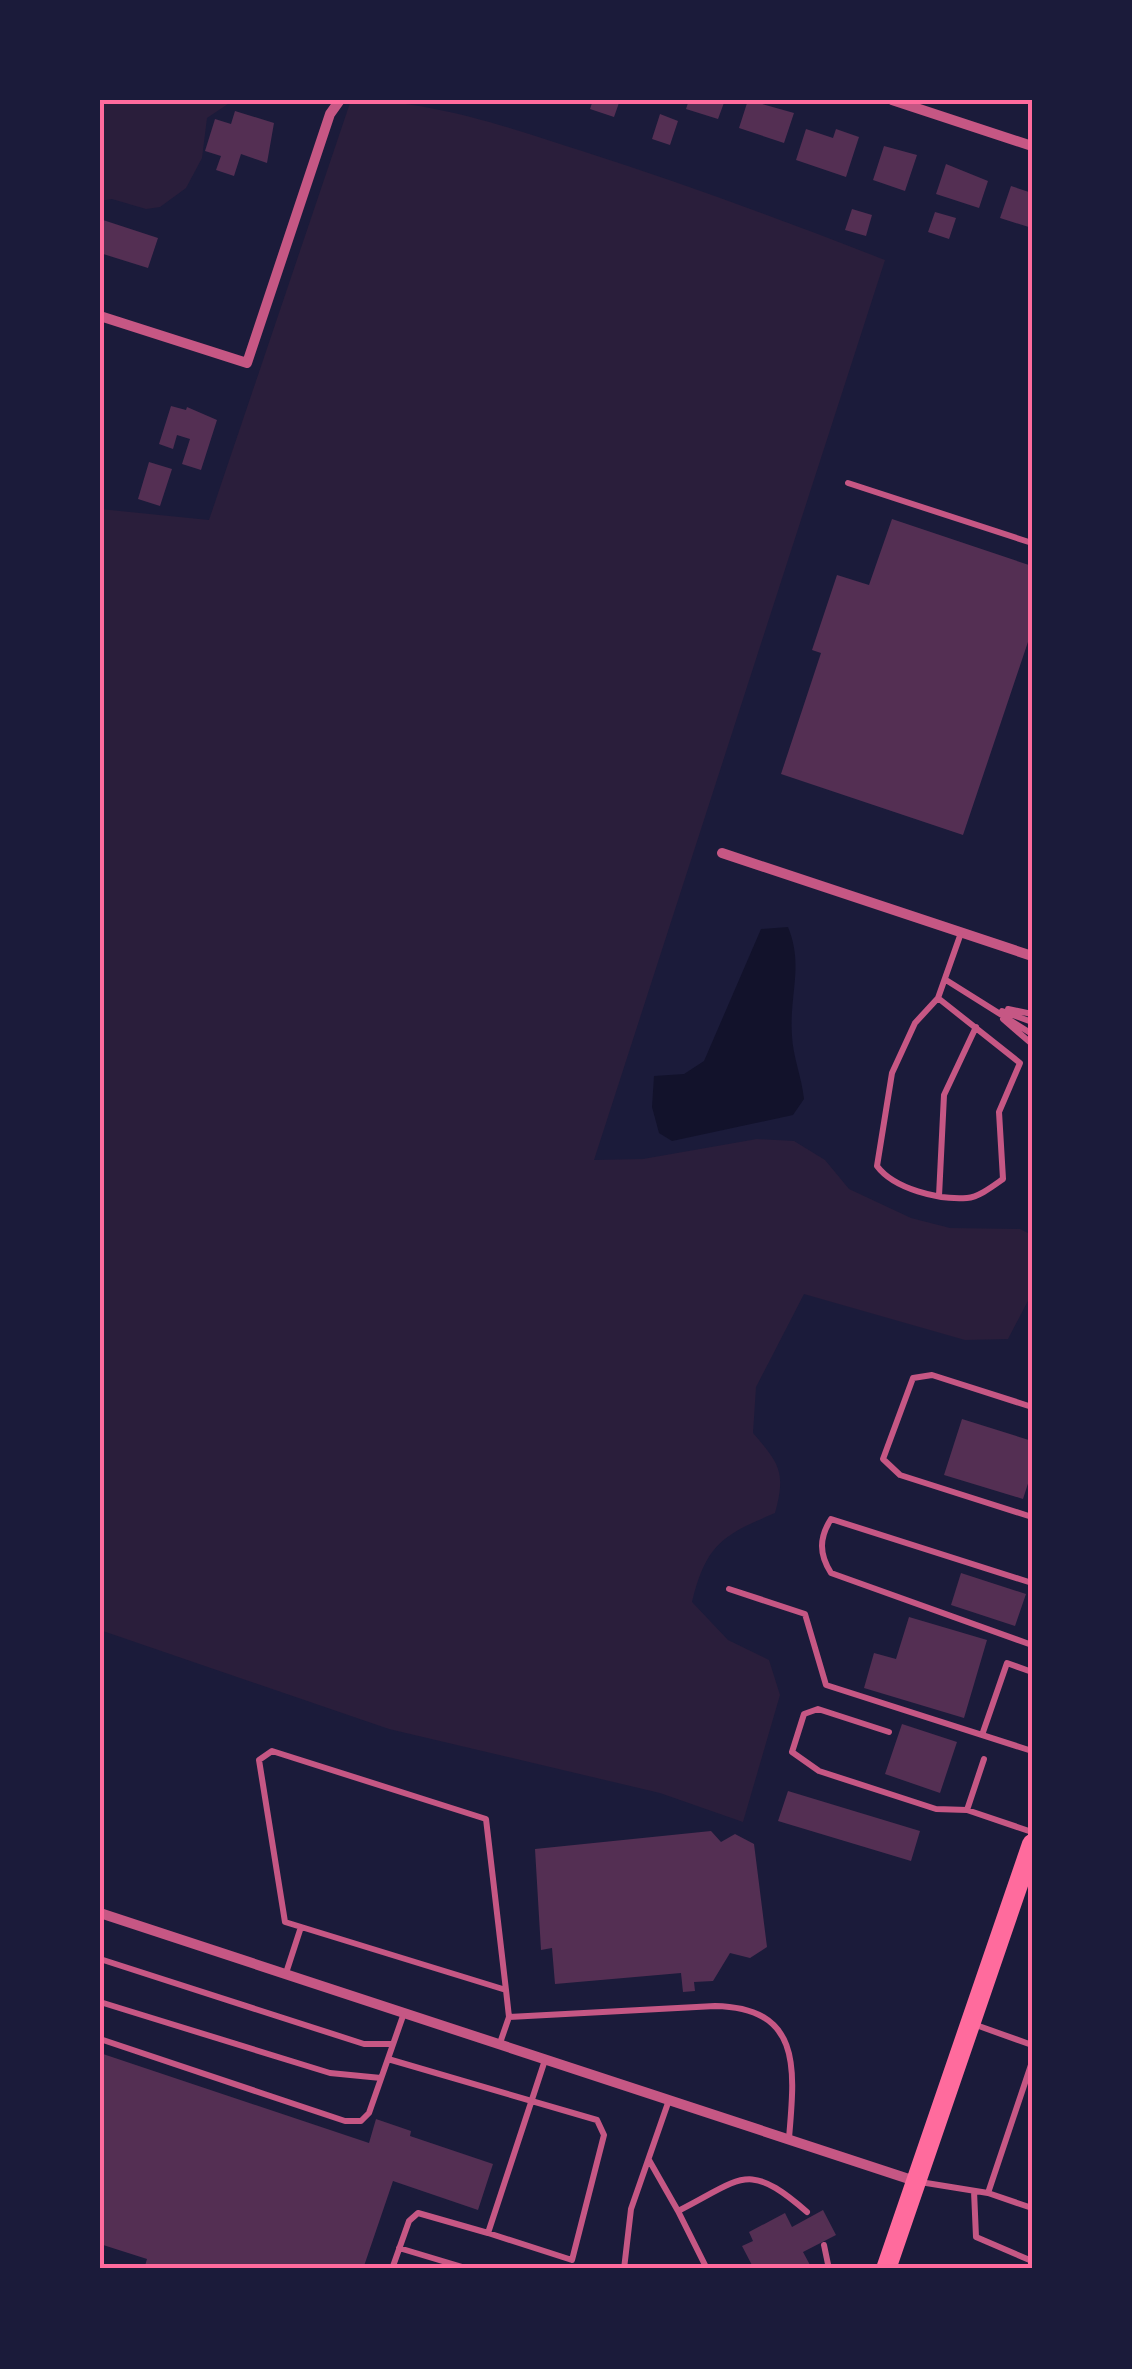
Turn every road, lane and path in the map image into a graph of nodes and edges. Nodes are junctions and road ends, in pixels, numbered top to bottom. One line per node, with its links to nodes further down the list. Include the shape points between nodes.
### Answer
1 (340, 100): 4 (street, via 247,363)
2 (892, 100): 3 (street)
3 (1032, 146)
4 (100, 316)
5 (848, 483): 6 (lane)
6 (1032, 544)
7 (722, 853): 8 (street)
8 (962, 932): 9 (street); 10 (lane)
9 (1032, 956)
10 (946, 980): 11 (lane); 12 (lane)
11 (938, 998): 14 (lane); 17 (lane, via 914,1023 892,1073 877,1166 886,1178)
12 (987, 1005): 13 (lane); 15 (lane); 16 (lane)
13 (1032, 1018)
14 (976, 1028): 17 (lane, via 944,1094); 17 (lane, via 1020,1062 999,1112 1003,1180 971,1198)
15 (1032, 1034)
16 (1032, 1044)
17 (939, 1196)
18 (1032, 1407): 19 (lane, via 932,1375 913,1378 883,1460 900,1475)
19 (1032, 1517)
20 (1032, 1584): 22 (lane, via 831,1519 823,1533 822,1559 831,1573)
21 (729, 1589): 25 (lane, via 805,1614 826,1684)
22 (1032, 1645)
23 (1032, 1672): 25 (lane, via 1007,1664)
24 (889, 1732): 28 (lane, via 818,1709 804,1714 792,1752 819,1771 936,1809)
25 (982, 1735): 26 (lane)
26 (1032, 1751)
27 (984, 1759): 28 (lane)
28 (966, 1810): 29 (lane)
29 (1032, 1832)
30 (1032, 1844): 39 (main road)
31 (100, 1913): 34 (street)
32 (302, 1927): 34 (lane); 35 (lane); 35 (lane, via 286,1922 259,1760 272,1751 486,1818)
33 (100, 1959): 41 (lane, via 364,2044)
34 (286, 1974): 37 (street)
35 (506, 1990): 38 (lane)
36 (100, 2002): 47 (lane, via 330,2073)
37 (404, 2013): 41 (lane); 42 (street)
38 (509, 2017): 42 (lane); 50 (lane, via 714,2006 764,2014 779,2026 787,2046)
39 (970, 2023): 43 (lane); 52 (main road)
40 (100, 2039): 47 (lane, via 344,2121 361,2121 369,2113)
41 (393, 2044): 44 (lane)
42 (500, 2045): 45 (street)
43 (1032, 2045)
44 (388, 2058): 47 (lane); 49 (lane)
45 (545, 2060): 48 (street); 49 (lane)
46 (1032, 2062): 54 (lane)
47 (381, 2078)
48 (669, 2100): 50 (street); 51 (lane)
49 (531, 2104): 58 (lane); 58 (lane, via 598,2120 604,2135 572,2260)
50 (788, 2140): 52 (street)
51 (648, 2158): 56 (lane); 64 (lane, via 631,2209)
52 (915, 2181): 53 (lane); 67 (main road)
53 (974, 2191): 54 (lane); 61 (lane, via 976,2237)
54 (988, 2194): 55 (lane)
55 (1032, 2208)
56 (678, 2211): 57 (lane, via 755,2177); 65 (lane)
57 (807, 2212)
58 (488, 2233): 60 (lane, via 418,2213)
59 (824, 2246): 66 (lane)
60 (399, 2248): 62 (lane); 63 (lane)
61 (1032, 2261)
62 (392, 2269)
63 (469, 2269)
64 (624, 2269)
65 (707, 2269)
66 (829, 2269)
67 (886, 2269)

